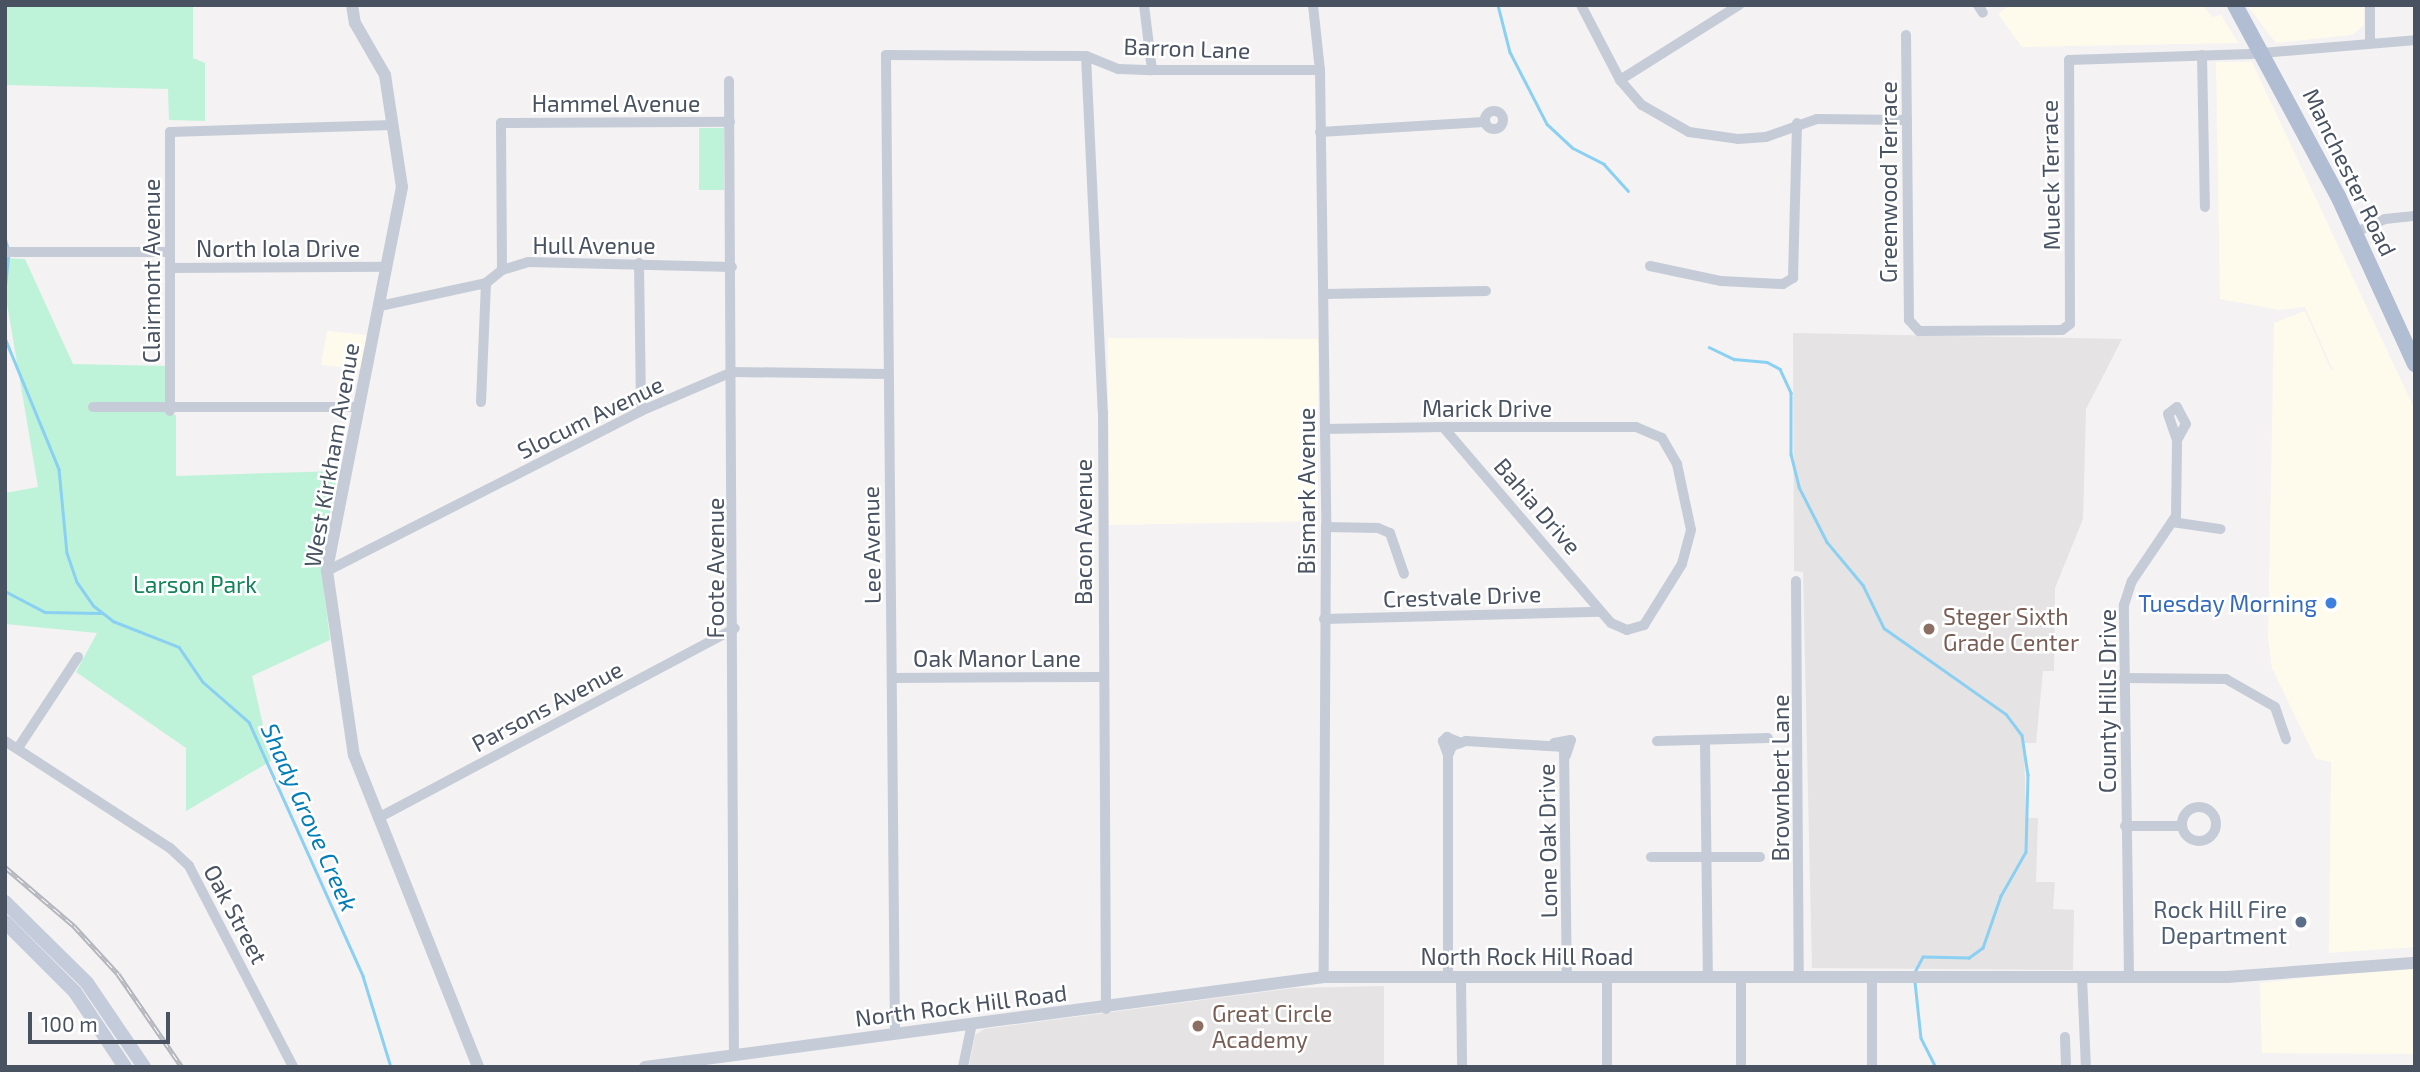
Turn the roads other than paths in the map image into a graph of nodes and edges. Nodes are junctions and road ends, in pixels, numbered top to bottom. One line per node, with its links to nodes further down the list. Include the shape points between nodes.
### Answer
1 (352, 5): 23 (street, West Kirkham Avenue, via 355,23 384,75)
2 (1144, 5): 16 (street)
3 (1314, 5): 15 (street, Bismark Avenue)
4 (1581, 5): 17 (street)
5 (1739, 5): 17 (street)
6 (2235, 5): 11 (main road, Manchester Road)
7 (2370, 5): 9 (street)
8 (1906, 35): 19 (street, Greenwood Terrace)
9 (2370, 40): 10 (street, Mueck Terrace); 11 (street, Mueck Terrace)
10 (2415, 40)
11 (2264, 52): 13 (street, Mueck Terrace); 27 (main road, Manchester Road)
12 (886, 55): 14 (street, Barron Lane); 43 (street, Lee Avenue)
13 (2202, 55): 25 (street); 40 (street, Mueck Terrace, via 2069,60 2072,319 2066,328)
14 (1086, 56): 16 (street, Barron Lane, via 1119,69); 62 (street, Bacon Avenue, via 1103,413)
15 (1320, 70): 16 (street, Barron Lane); 24 (street, Bismark Avenue)
16 (1152, 71)
17 (1620, 80): 22 (street, via 1642,105 1689,132 1715,139 1766,137)
18 (729, 81): 20 (street, Foote Avenue)
19 (1907, 120): 22 (street); 40 (street, Greenwood Terrace)
20 (730, 122): 33 (street, Foote Avenue); 35 (street, Hammel Avenue, via 501,123)
21 (1484, 122): 24 (street)
22 (1797, 123): 31 (street, via 1795,274 1783,284 1721,281)
23 (393, 125): 29 (street, Clairmont Avenue, via 170,132); 32 (street, West Kirkham Avenue, via 402,187)
24 (1320, 132): 38 (street, Bismark Avenue)
25 (2205, 207)
26 (2415, 216): 27 (street, via 2385,219)
27 (2356, 232): 41 (main road, Manchester Road)
28 (9, 252): 29 (street)
29 (170, 252): 34 (street, Clairmont Avenue)
30 (639, 262): 33 (street, Hull Avenue); 35 (street, Hull Avenue, via 528,262); 48 (street)
31 (1650, 266)
32 (387, 267): 34 (street, North Iola Drive); 39 (street, West Kirkham Avenue)
33 (732, 267): 42 (street, Foote Avenue)
34 (170, 268): 47 (street, Clairmont Avenue)
35 (502, 270): 36 (street, Hull Avenue)
36 (486, 283): 39 (street, Hull Avenue); 44 (street)
37 (1486, 291): 38 (street)
38 (1324, 294): 50 (street, Bismark Avenue)
39 (380, 306): 46 (street, West Kirkham Avenue)
40 (1911, 328)
41 (2413, 355)
42 (732, 372): 43 (street, Slocum Avenue); 48 (street, Slocum Avenue); 60 (street, Foote Avenue)
43 (888, 373): 63 (street, Lee Avenue)
44 (481, 402)
45 (93, 407): 47 (street)
46 (358, 407): 47 (street); 55 (street, West Kirkham Avenue)
47 (170, 411)
48 (641, 411): 55 (street, Slocum Avenue)
49 (1443, 428): 50 (street, Marick Drive); 58 (street, Bahia Drive); 58 (street, Marick Drive, via 1648,430 1672,450 1691,530 1688,549 1644,625 1627,630)
50 (1325, 429): 53 (street, Bismark Avenue)
51 (2177, 440): 52 (street)
52 (2172, 522): 54 (street); 64 (street, County Hills Drive, via 2132,581 2124,606)
53 (1326, 527): 56 (street, via 1378,528 1390,533); 59 (street, Bismark Avenue)
54 (2220, 529)
55 (327, 572): 71 (street, West Kirkham Avenue, via 349,734)
56 (1404, 574)
57 (1796, 581): 80 (street, Brownbert Lane)
58 (1600, 612): 59 (street, Crestvale Drive)
59 (1324, 619): 84 (street, Bismark Avenue)
60 (735, 628): 71 (street, Parsons Avenue); 94 (street, Foote Avenue)
61 (78, 657): 70 (street)
62 (1102, 677): 63 (street, Oak Manor Lane); 90 (street, Bacon Avenue)
63 (892, 678): 92 (street, Lee Avenue)
64 (2124, 678): 66 (street, via 2226,679 2275,707); 72 (street, County Hills Drive)
65 (1768, 738): 67 (street)
66 (2286, 739)
67 (1705, 740): 69 (street); 74 (street)
68 (5, 741): 70 (street, Oak Street)
69 (1657, 741)
70 (18, 748): 98 (street, Oak Street, via 170,848 189,866)
71 (378, 818): 99 (street, West Kirkham Avenue)
72 (2125, 826): 73 (street); 83 (street, County Hills Drive)
73 (2182, 826)
74 (1708, 856): 75 (street); 76 (street); 81 (street)
75 (1651, 857)
76 (1760, 857)
77 (5, 902): 97 (main road, via 87,983)
78 (5, 922): 96 (main road, via 75,992)
79 (2415, 963): 83 (street, North Rock Hill Road, via 2262,976)
80 (1800, 975): 82 (street, North Rock Hill Road); 87 (street, North Rock Hill Road)
81 (1708, 976): 82 (street, North Rock Hill Road); 86 (street, North Rock Hill Road)
82 (1741, 976): 104 (street)
83 (2129, 976): 88 (street, North Rock Hill Road)
84 (1324, 977): 89 (street, North Rock Hill Road); 90 (street, North Rock Hill Road)
85 (1567, 977): 86 (street, North Rock Hill Road); 89 (street, North Rock Hill Road); 89 (street, Lone Oak Drive, via 1561,748 1454,748)
86 (1607, 977): 103 (street)
87 (1872, 977): 88 (street, North Rock Hill Road); 105 (street)
88 (2082, 977): 95 (street)
89 (1455, 979): 102 (street)
90 (1106, 1009): 91 (street, North Rock Hill Road)
91 (972, 1023): 92 (street, North Rock Hill Road); 101 (street)
92 (895, 1034): 94 (street, North Rock Hill Road)
93 (2065, 1037): 106 (street)
94 (734, 1054): 100 (street, North Rock Hill Road)
95 (2085, 1063): 106 (street)
96 (125, 1067)
97 (144, 1067)
98 (293, 1067)
99 (478, 1067)
100 (645, 1067)
101 (963, 1067)
102 (1462, 1067)
103 (1607, 1067)
104 (1741, 1067)
105 (1872, 1067)
106 (2067, 1067)

